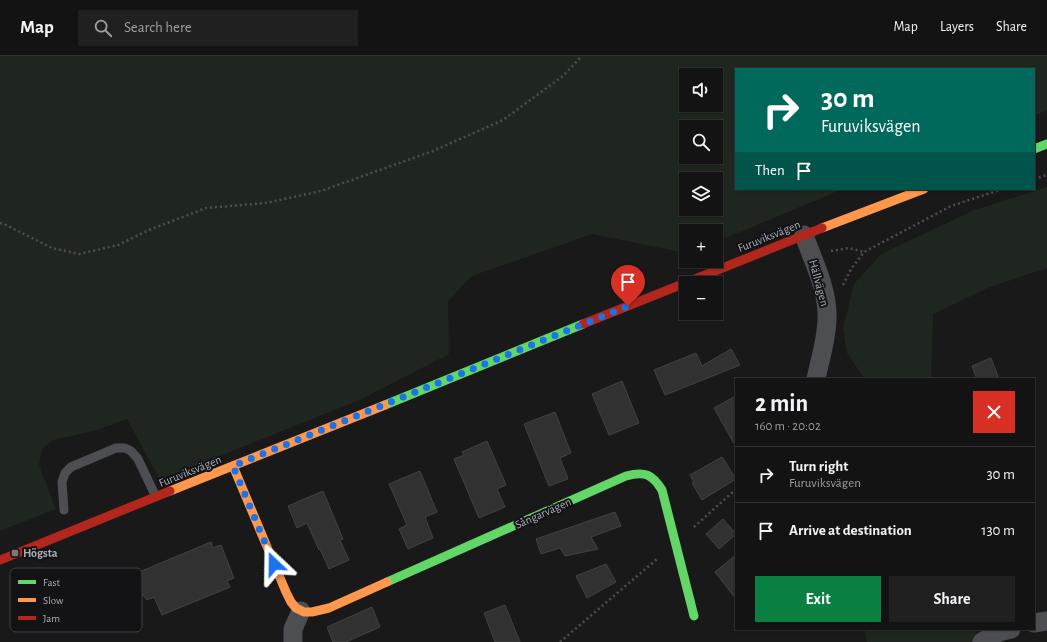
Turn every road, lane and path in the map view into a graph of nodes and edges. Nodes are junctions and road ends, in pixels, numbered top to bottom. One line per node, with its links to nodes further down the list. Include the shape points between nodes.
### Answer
1 (582, 56): 8 (path, via 563,76 503,120 433,151 321,191 266,203 206,208 118,245 79,254 52,248)
2 (1047, 144): 3 (main road)
3 (1035, 149)
4 (1047, 175): 5 (path)
5 (1035, 179)
6 (921, 190): 9 (main road, Furuviksvägen)
7 (1000, 190): 10 (path, via 951,206)
8 (0, 223)
9 (804, 235): 11 (street, Hällvägen); 14 (main road, Furuviksvägen)
10 (864, 252): 11 (path, via 849,248); 12 (path, via 851,268)
11 (812, 256): 13 (street, Hällvägen, via 821,282 827,318)
12 (841, 290)
13 (816, 378)
14 (233, 466): 16 (main road, Furuviksvägen); 20 (main road, via 286,592 292,603)
15 (735, 490): 18 (path)
16 (156, 497): 17 (lane, via 132,451 116,448 71,467 65,473 62,482); 19 (main road, Furuviksvägen)
17 (64, 510)
18 (675, 543): 20 (main road, Sångarvägen, via 658,483 649,475 632,474 320,612); 21 (main road, Sångarvägen); 26 (path)
19 (0, 560)
20 (301, 611): 25 (street, via 293,629)
21 (694, 616)
22 (1047, 621): 23 (street)
23 (1035, 623)
24 (1003, 630): 27 (street)
25 (293, 642)
26 (560, 642)
27 (982, 642)

